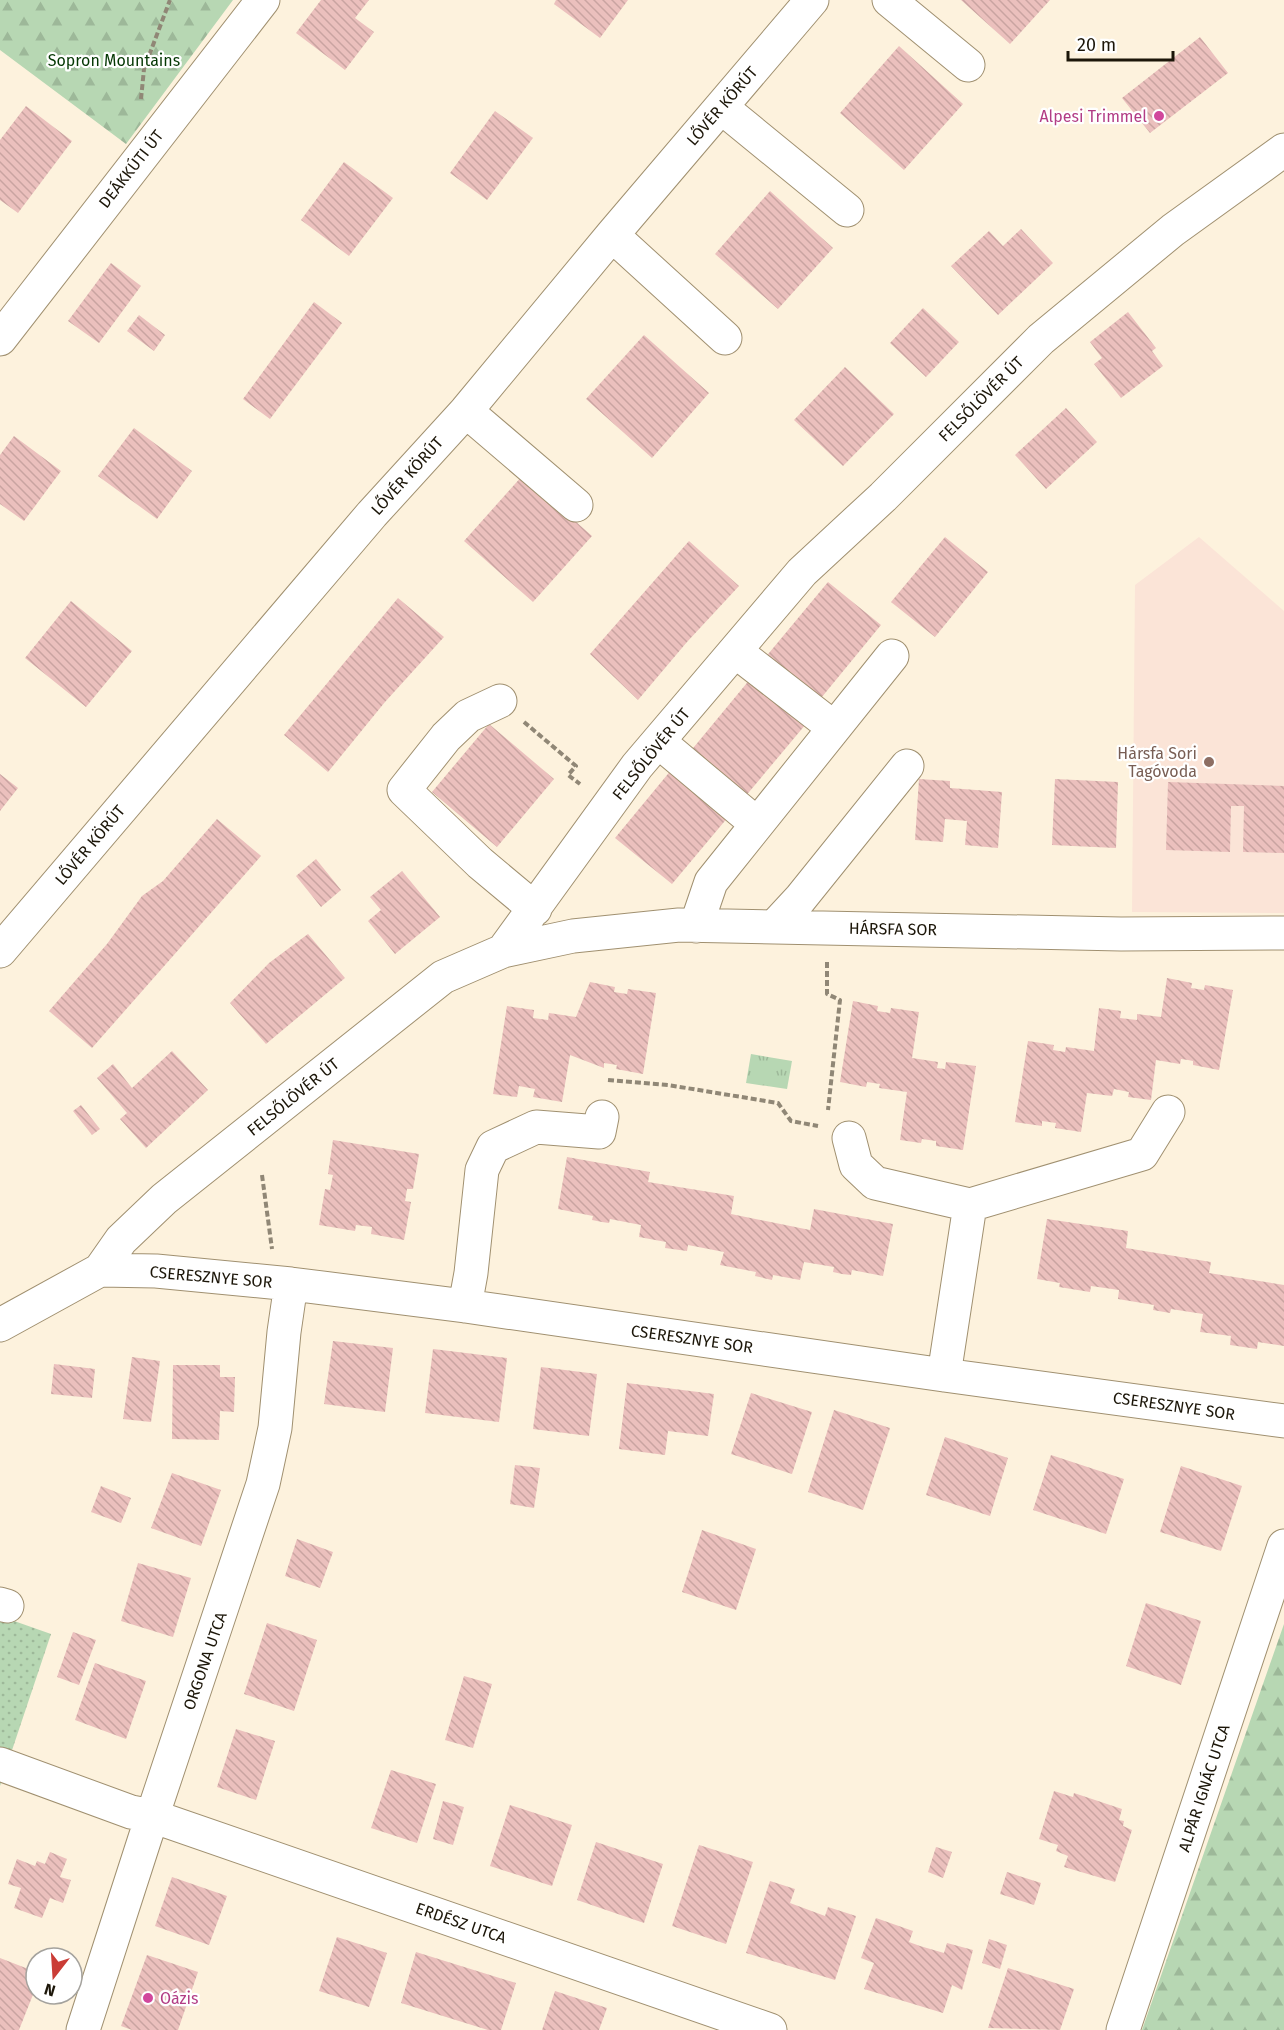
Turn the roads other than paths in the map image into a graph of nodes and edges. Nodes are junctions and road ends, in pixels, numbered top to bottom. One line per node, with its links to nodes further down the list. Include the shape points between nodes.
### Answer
1 (263, 0): 10 (street, DEÁKKÚTI ÚT)
2 (812, 0): 5 (street, LŐVÉR KÖRÚT)
3 (889, 0): 4 (street)
4 (968, 65)
5 (721, 107): 7 (street); 8 (street, LŐVÉR KÖRÚT)
6 (1284, 150): 13 (street, FELSŐLÖVÉR ÚT, via 1173,230 1041,339 802,572)
7 (847, 210)
8 (612, 235): 9 (street); 11 (street, LŐVÉR KÖRÚT)
9 (725, 338)
10 (0, 339)
11 (466, 411): 12 (street); 24 (street, LŐVÉR KÖRÚT, via 372,514)
12 (576, 505)
13 (735, 651): 16 (street); 17 (street, FELSŐLÖVÉR ÚT)
14 (892, 656): 16 (street)
15 (500, 701): 20 (street, via 468,716 404,790)
16 (833, 727): 19 (street)
17 (659, 742): 19 (street); 20 (street, FELSŐLÖVÉR ÚT, via 637,766)
18 (908, 766): 22 (street)
19 (757, 824): 21 (street, via 711,882)
20 (535, 909): 25 (street, FELSŐLÖVÉR ÚT)
21 (696, 926): 22 (street, HÁRSFA SOR); 25 (street, HÁRSFA SOR, via 573,936)
22 (775, 926): 23 (street, HÁRSFA SOR, via 1121,934)
23 (1284, 933)
24 (0, 951)
25 (503, 951): 30 (street, FELSŐLÖVÉR ÚT, via 443,977 164,1199 121,1240)
26 (1168, 1112): 29 (street, via 1142,1154)
27 (602, 1118): 32 (street, via 599,1132 536,1127 493,1147 482,1170)
28 (834, 1127): 29 (street, via 855,1165 875,1183)
29 (970, 1205): 34 (street)
30 (100, 1270): 31 (street, CSERESZNYE SOR, via 156,1271); 33 (street, FELSŐLÖVÉR ÚT)
31 (291, 1284): 32 (street, CSERESZNYE SOR); 38 (street, ORGONA UTCA, via 275,1428 263,1484)
32 (465, 1306): 34 (street, CSERESZNYE SOR)
33 (0, 1325)
34 (944, 1375): 35 (street, CSERESZNYE SOR)
35 (1284, 1421)
36 (1284, 1546): 41 (street, ALPÁR IGNÁC UTCA)
37 (0, 1764): 38 (street, ERDÉSZ UTCA, via 131,1812)
38 (152, 1816): 39 (street, ORGONA UTCA); 40 (street, ERDÉSZ UTCA)
39 (83, 2030)
40 (770, 2030)
41 (1124, 2030)

